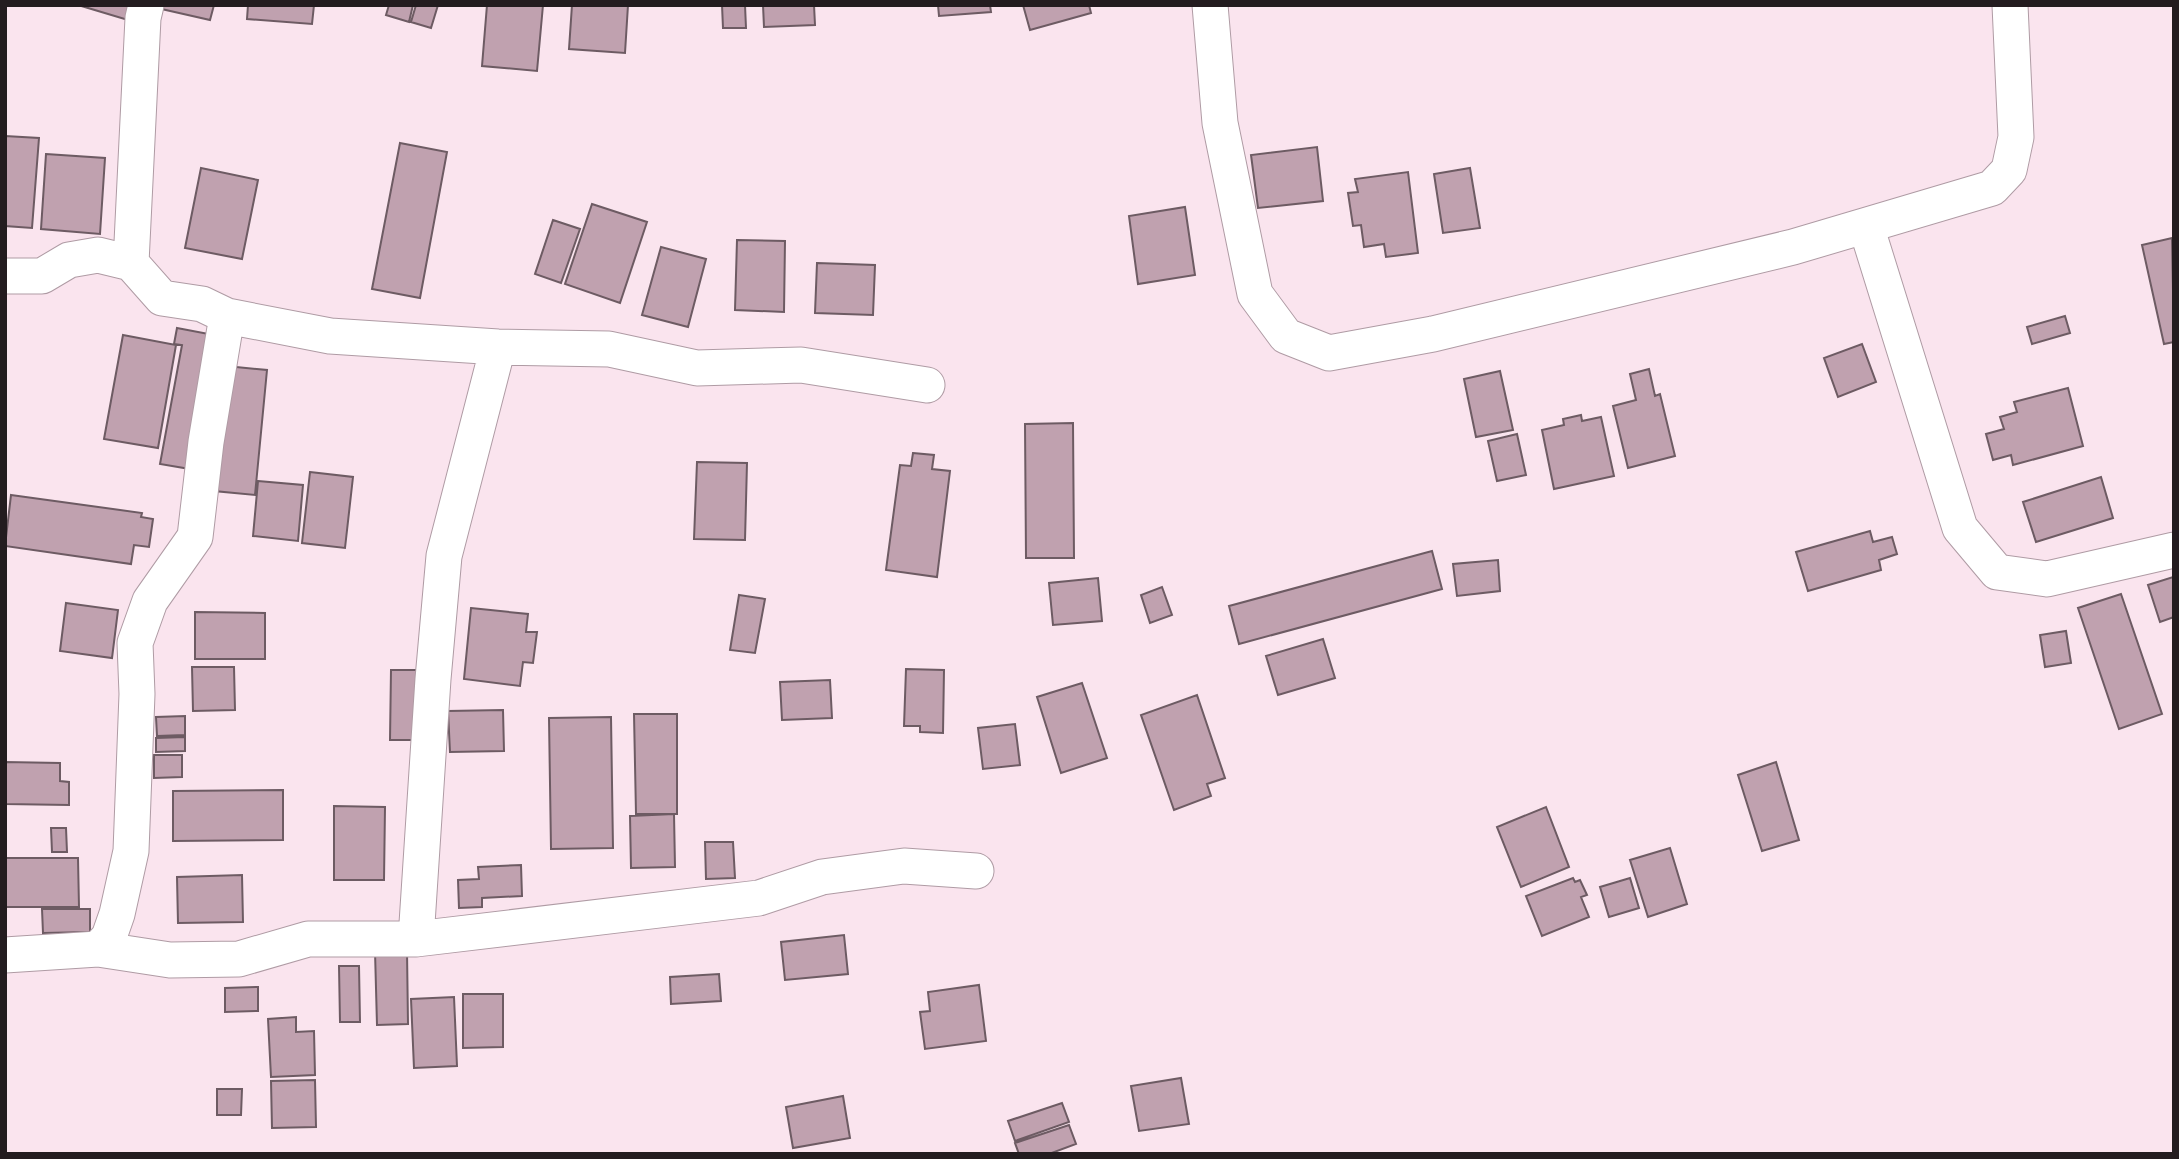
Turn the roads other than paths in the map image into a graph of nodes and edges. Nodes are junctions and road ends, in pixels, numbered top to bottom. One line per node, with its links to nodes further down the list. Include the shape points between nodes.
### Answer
1 (146, 5): 5 (street)
2 (1210, 5): 4 (street, via 1220,123 1255,294 1286,336 1329,353 1433,334)
3 (2010, 5): 4 (street, via 2017,137 2009,170 1992,188)
4 (1866, 226): 10 (street, via 1959,528 1997,572 2047,579)
5 (131, 263): 6 (street, via 98,256 69,260 42,276); 7 (street, via 162,298 202,304)
6 (5, 276)
7 (227, 316): 8 (street, via 330,336); 13 (street, via 195,537 150,601 135,643 131,851 117,914)
8 (498, 347): 9 (street, via 609,349 697,368 801,365); 12 (street, via 444,556)
9 (927, 385)
10 (2174, 550)
11 (976, 871): 12 (street, via 904,866 822,877 759,898)
12 (416, 939): 13 (street, via 307,939 239,959 170,960)
13 (98, 949): 14 (street)
14 (5, 955)

